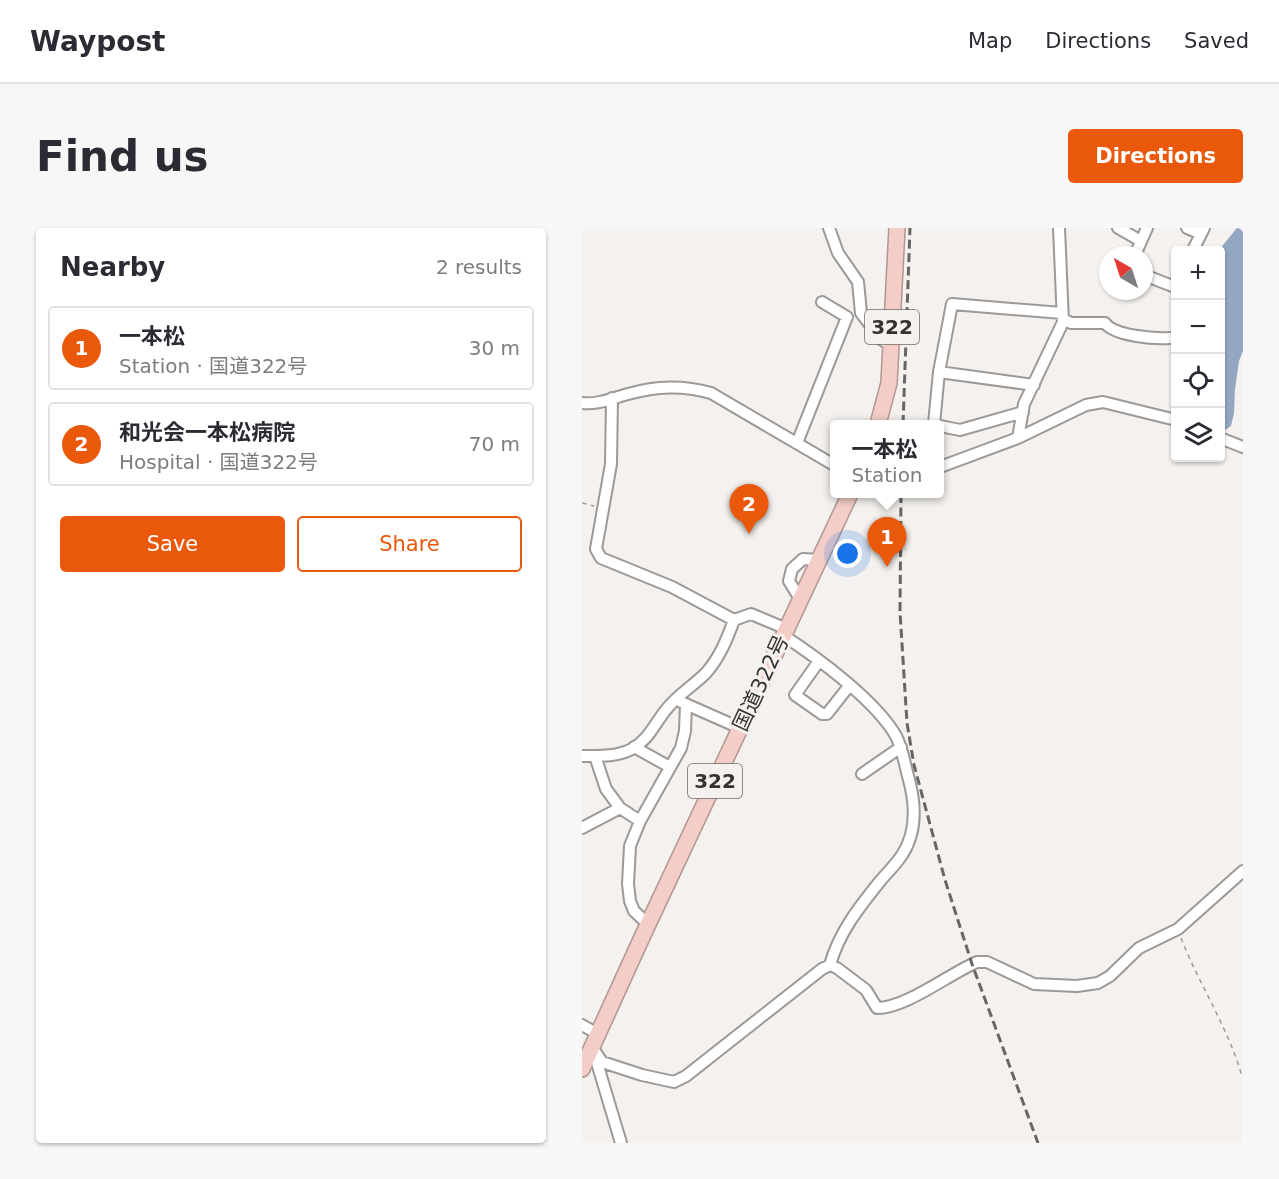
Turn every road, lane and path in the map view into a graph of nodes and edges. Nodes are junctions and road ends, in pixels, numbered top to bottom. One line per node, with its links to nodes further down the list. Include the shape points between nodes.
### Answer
1 (829, 228): 16 (street, via 838,254 858,282 861,313 881,339)
2 (897, 228): 16 (highway, 322)
3 (1059, 228): 14 (street)
4 (1118, 228): 8 (street)
5 (1147, 228): 8 (street)
6 (1187, 228): 7 (street)
7 (1202, 231): 10 (street)
8 (1141, 241): 9 (street)
9 (1139, 246)
10 (1195, 246)
11 (1153, 278): 12 (street)
12 (1171, 285)
13 (822, 302): 28 (street, via 847,317)
14 (1063, 316): 15 (street, via 1071,323 1105,323 1113,331); 17 (street, via 952,304); 18 (street)
15 (1170, 338)
16 (892, 346): 23 (highway, 322, via 889,383)
17 (939, 372): 18 (street); 24 (street)
18 (1034, 385): 21 (street)
19 (612, 398): 20 (street); 28 (street, via 663,386 690,387 711,393); 33 (street, via 610,464 598,554 604,561 672,587)
20 (582, 404)
21 (1023, 412): 25 (street, via 960,430); 26 (street)
22 (1171, 419): 26 (street, via 1103,402 1086,405)
23 (879, 420)
24 (934, 420)
25 (944, 427)
26 (1018, 438): 31 (street)
27 (1225, 440): 29 (street)
28 (797, 443): 30 (street)
29 (1243, 447)
30 (830, 463)
31 (944, 465)
32 (851, 498): 34 (highway, 国道322号 / 322)
33 (734, 620): 34 (street, via 750,614); 37 (street, via 716,660)
34 (785, 633): 35 (street); 39 (highway, 国道322号 / 322)
35 (819, 661): 36 (street); 36 (street, via 795,695 827,714)
36 (849, 686): 41 (street, via 885,719)
37 (675, 700): 38 (street); 40 (street, via 649,735)
38 (686, 705): 39 (street); 44 (street, via 681,748)
39 (740, 728): 50 (highway, 国道322号 / 322)
40 (634, 747): 43 (street); 44 (street)
41 (901, 747): 45 (street); 52 (street, via 915,811 909,838 902,855 846,926)
42 (582, 756): 43 (street)
43 (595, 756): 46 (street, via 606,789)
44 (670, 767): 47 (street)
45 (862, 774)
46 (620, 808): 47 (street); 48 (street)
47 (640, 821): 50 (street, via 630,846 628,884 634,911)
48 (582, 828)
49 (1243, 871): 51 (street)
50 (648, 924): 54 (highway, 国道322号 / 322)
51 (1178, 929): 52 (street, via 1139,948 1098,983 1034,984 987,962 977,962 884,1008 877,1008 866,990); 56 (path)
52 (830, 966): 54 (street, via 674,1082 602,1062)
53 (582, 1025): 54 (street)
54 (595, 1041): 55 (highway, 国道322号 / 322); 57 (street)
55 (582, 1069)
56 (1243, 1073)
57 (621, 1143)

